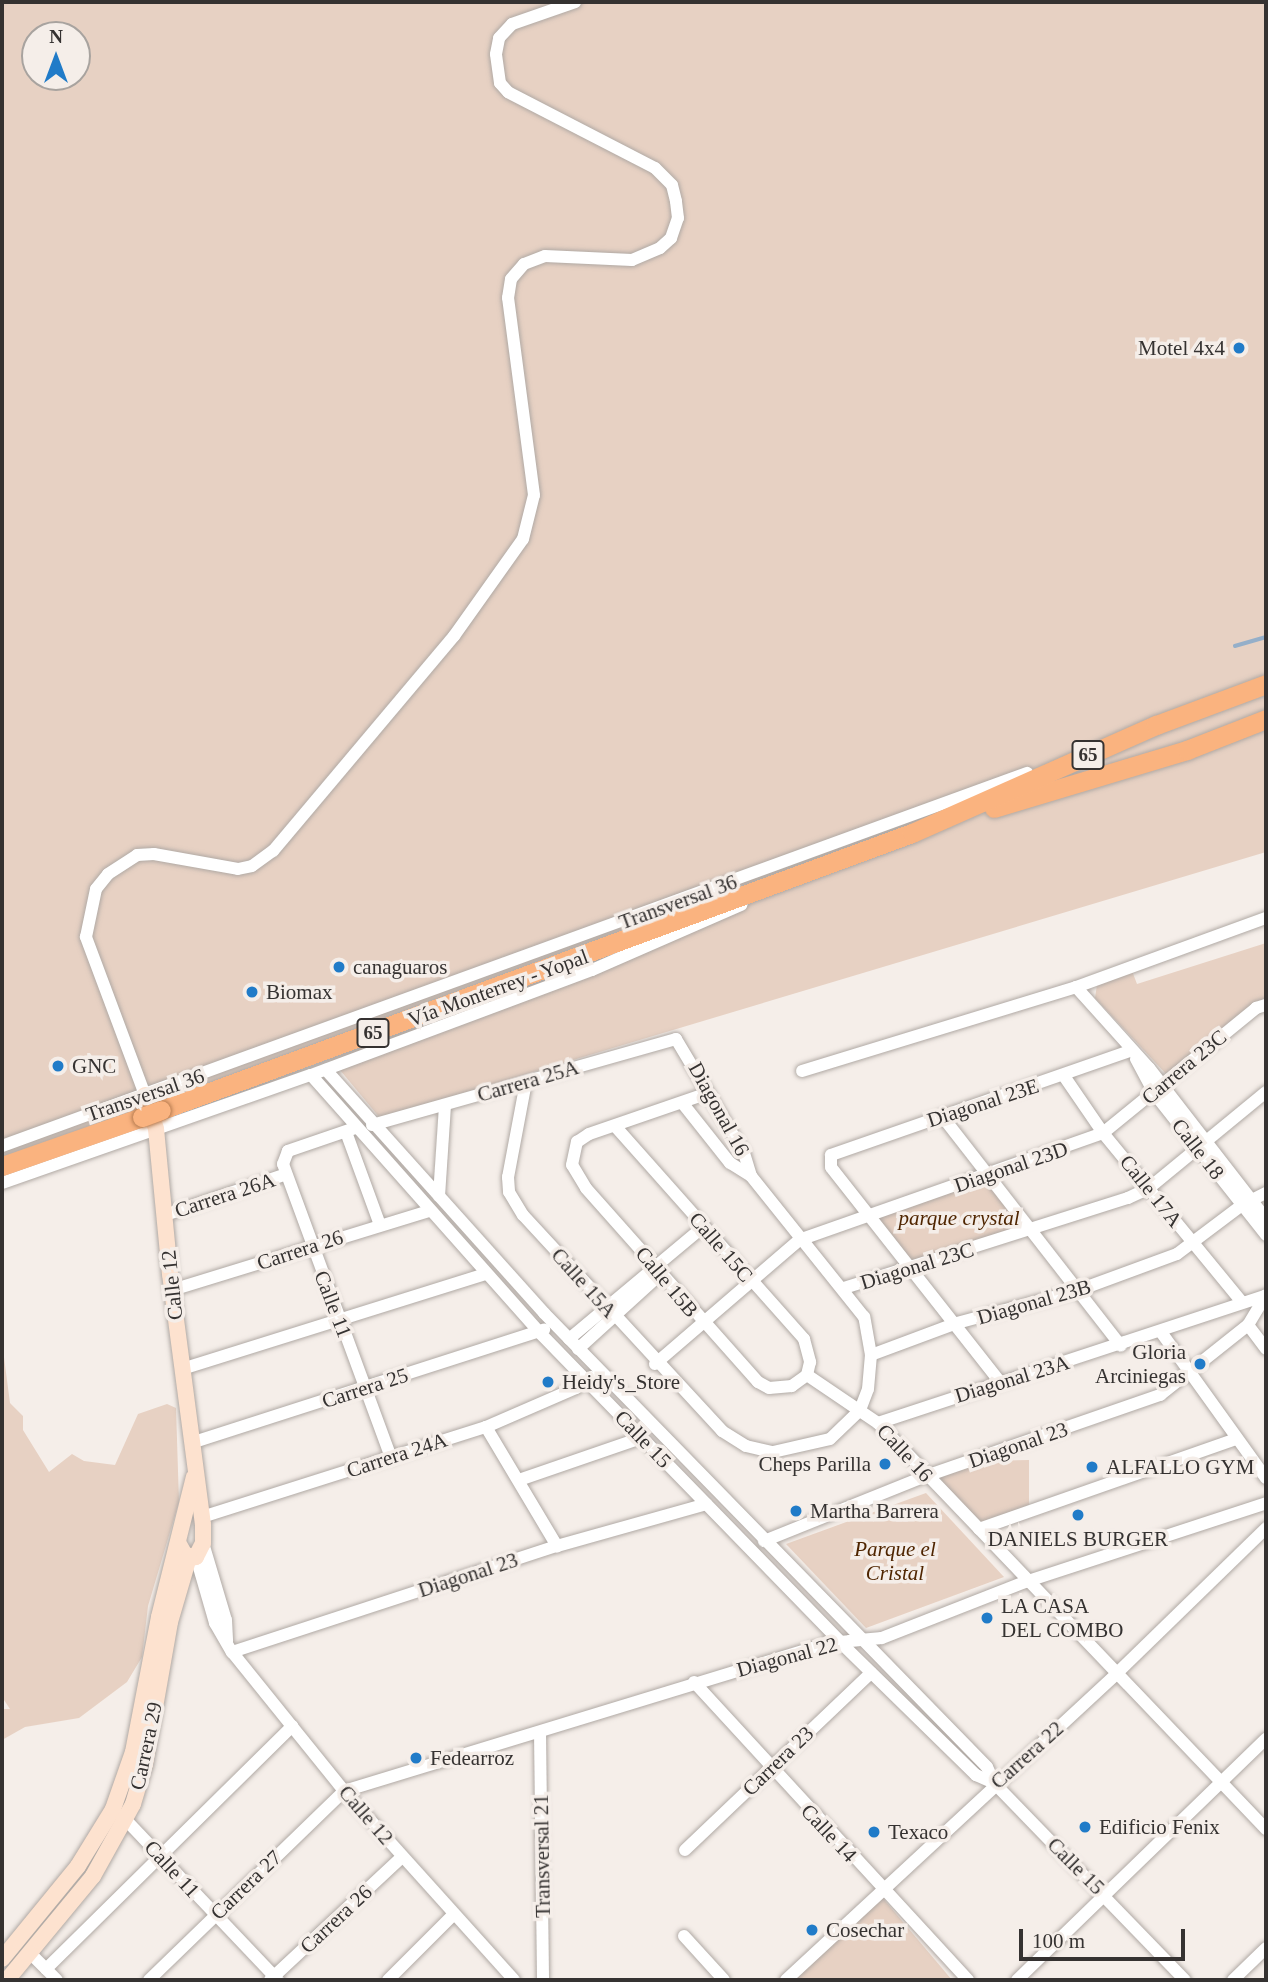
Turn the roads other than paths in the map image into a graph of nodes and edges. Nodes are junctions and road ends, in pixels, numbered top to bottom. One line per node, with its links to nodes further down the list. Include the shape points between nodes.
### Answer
1 (575, 2): 20 (street, via 512,23 499,38 500,83 508,92 655,168 672,185 677,201 678,218 671,237 660,248 632,260 545,256 524,264 512,279 508,298 534,495 523,539 454,636 273,851 252,866 238,869 154,854 137,856 114,868 96,889 86,937)
2 (1266, 684): 4 (highway, Vía Monterrey - Yopal / 65)
3 (1266, 719): 5 (highway, Vía Monterrey - Yopal / 65, via 1187,750)
4 (1156, 725): 5 (highway, Vía Monterrey - Yopal / 65); 20 (street, Transversal 36 / 65)
5 (912, 833): 6 (highway, Vía Monterrey - Yopal / 65)
6 (820, 867): 12 (street, Transversal 36 / 65, via 659,944); 24 (highway, Vía Monterrey - Yopal / 65)
7 (1266, 918): 8 (street)
8 (1076, 987): 11 (street, Calle 18); 13 (street)
9 (1266, 1006): 17 (street, Carrera 23C, via 1256,1008)
10 (682, 1043): 16 (street, Carrera 25A, via 668,1039); 19 (street, Diagonal 16)
11 (1133, 1055): 15 (street, Diagonal 23E); 17 (street, Calle 18)
12 (326, 1070): 14 (street, Transversal 36 / 65); 25 (street, Calle 15)
13 (802, 1071)
14 (311, 1075): 24 (street, Transversal 36 / 65); 27 (street, Calle 15)
15 (1063, 1076): 23 (street, Diagonal 23E); 28 (street, Calle 17A)
16 (526, 1082): 22 (street, Carrera 25A); 62 (street, Calle 15A, via 511,1141 509,1192 523,1215)
17 (1158, 1089): 28 (street, Carrera 23C); 29 (street, Calle 18)
18 (1266, 1091): 29 (street)
19 (708, 1093): 21 (street); 34 (street, Diagonal 16, via 748,1160)
20 (145, 1095): 24 (main road, Calle 12); 30 (street, Transversal 36 / 65)
21 (683, 1104): 26 (street); 34 (street, Calle 16, via 730,1163)
22 (445, 1105): 25 (street, Carrera 25A); 38 (street)
23 (942, 1116): 33 (street); 41 (street, Diagonal 23E, via 835,1150 831,1167)
24 (153, 1118): 31 (highway, Vía Monterrey - Yopal / 65); 35 (street, Transversal 36 / 65); 42 (main road, Calle 12)
25 (372, 1125): 38 (street, Calle 15)
26 (615, 1126): 47 (street, Calle 15C); 54 (street, Calle 15B, via 577,1142 572,1154 575,1176)
27 (351, 1130): 32 (street, Calle 11, via 288,1151 283,1157); 40 (street, Calle 15); 45 (street)
28 (1103, 1133): 33 (street, Diagonal 23D); 36 (street, Calle 17A)
29 (1200, 1144): 36 (street); 39 (street, Calle 18)
30 (2, 1146)
31 (2, 1166)
32 (285, 1175): 42 (street, Carrera 26A); 52 (street, Calle 11)
33 (985, 1176): 41 (street, Diagonal 23D); 48 (street)
34 (751, 1177): 50 (street, Calle 16)
35 (2, 1183)
36 (1149, 1188): 48 (street, Diagonal 23C); 51 (street, Calle 17A)
37 (1266, 1193): 39 (street, Diagonal 23B)
38 (439, 1196): 43 (street, Calle 15)
39 (1247, 1202): 44 (street, Calle 18); 49 (street, Calle 18); 51 (street, Diagonal 23B)
40 (428, 1211): 45 (street, Carrera 26); 46 (street, Calle 15)
41 (867, 1214): 50 (street, Diagonal 23D); 53 (street)
42 (165, 1215): 58 (main road, Calle 12)
43 (458, 1217): 46 (street); 66 (street, Calle 15)
44 (1266, 1219)
45 (380, 1225): 52 (street, Carrera 26)
46 (442, 1226): 55 (street, Calle 15)
47 (703, 1227): 54 (street); 56 (street, Calle 15C)
48 (1030, 1232): 53 (street, Diagonal 23C); 59 (street)
49 (1266, 1235)
50 (799, 1240): 56 (street, Diagonal 23D); 57 (street, Calle 16)
51 (1194, 1244): 59 (street, Diagonal 23B); 61 (street, Calle 17A)
52 (310, 1247): 58 (street, Carrera 26); 63 (street, Calle 11)
53 (909, 1269): 57 (street, Diagonal 23C); 65 (street)
54 (657, 1270): 62 (street, via 648,1272); 64 (street, Calle 15B)
55 (485, 1274): 63 (street); 69 (street, Calle 15)
56 (750, 1281): 64 (street, Diagonal 23D); 77 (street, Calle 15C, via 804,1339 810,1362)
57 (844, 1288): 73 (street, Calle 16, via 863,1317)
58 (173, 1290): 75 (main road, Calle 12)
59 (1079, 1290): 65 (street, Diagonal 23B); 71 (street)
60 (1266, 1295): 61 (street, Diagonal 23A); 67 (street)
61 (1242, 1302): 68 (street, Diagonal 23A)
62 (610, 1313): 70 (street); 74 (street, Calle 15A)
63 (338, 1318): 75 (street); 81 (street, Calle 11)
64 (702, 1323): 74 (street, Diagonal 23D); 77 (street, Calle 15B, via 769,1388 792,1386)
65 (957, 1323): 73 (street, Diagonal 23B); 80 (street)
66 (554, 1324): 69 (street, Carrera 25); 70 (street, Calle 15)
67 (1248, 1325): 72 (street); 78 (street)
68 (1161, 1332): 71 (street, Diagonal 23A); 78 (street)
69 (540, 1333): 79 (street, Calle 15); 81 (street, Carrera 25)
70 (574, 1344): 76 (street, Calle 15)
71 (1121, 1346): 80 (street, Diagonal 23A)
72 (1266, 1349)
73 (871, 1355): 82 (street, Calle 16)
74 (655, 1364): 82 (street, Calle 15A, via 722,1431 746,1446 773,1452 802,1449 830,1439)
75 (182, 1369): 87 (main road, Calle 12)
76 (599, 1370): 79 (street); 98 (street, Calle 15)
77 (807, 1375): 82 (street)
78 (1191, 1375): 86 (street); 89 (street, Diagonal 23, via 1160,1395)
79 (588, 1381): 84 (street, Carrera 24A); 85 (street, Calle 15)
80 (1000, 1382): 83 (street, Diagonal 23A)
81 (365, 1388): 87 (street, Carrera 25); 88 (street, Calle 11)
82 (860, 1410): 83 (street, Calle 16)
83 (878, 1423): 89 (street, Calle 16)
84 (486, 1427): 88 (street, Carrera 24A); 92 (street)
85 (641, 1438): 92 (street); 94 (street, Calle 15)
86 (1236, 1439): 91 (street); 97 (street)
87 (191, 1443): 90 (main road, Calle 12)
88 (391, 1458): 95 (street, Carrera 24A)
89 (926, 1476): 97 (street, Calle 16); 98 (street, Diagonal 23)
90 (194, 1478): 95 (main road, Carrera 29); 99 (main road, Carrera 29)
91 (1266, 1478)
92 (519, 1480): 100 (street)
93 (1266, 1503): 102 (street, Diagonal 22)
94 (705, 1504): 100 (street, Diagonal 23); 104 (street, Calle 15)
95 (202, 1517): 101 (main road, Carrera 29)
96 (1266, 1528): 107 (street, Carrera 22)
97 (979, 1530): 102 (street, Calle 16)
98 (764, 1541): 103 (street, Calle 15)
99 (179, 1544): 101 (main road); 128 (main road, Carrera 29, via 132,1752 113,1809 78,1867)
100 (557, 1546): 105 (street, Diagonal 23)
101 (196, 1552): 105 (street, Calle 12, via 215,1623); 116 (main road, Carrera 29, via 170,1622 145,1764)
102 (1025, 1582): 103 (street, Diagonal 22, via 882,1637); 107 (street, Calle 16)
103 (860, 1640): 104 (street, Diagonal 22); 114 (street, Calle 15, via 987,1767)
104 (839, 1641): 106 (street, Calle 15); 108 (street, Diagonal 22)
105 (230, 1646): 109 (street, Calle 12)
106 (872, 1673): 112 (street, Carrera 23); 114 (street, Calle 15, via 976,1775)
107 (1115, 1675): 113 (street, Calle 16); 114 (street, Carrera 22)
108 (694, 1682): 110 (street, Diagonal 22); 112 (street, Calle 14)
109 (292, 1726): 115 (street, Calle 12); 119 (street)
110 (540, 1732): 115 (street, Diagonal 22); 136 (street, Transversal 21)
111 (1266, 1739): 113 (street)
112 (769, 1768): 118 (street, Carrera 23); 121 (street, Calle 14)
113 (1222, 1782): 117 (street, Calle 16); 122 (street)
114 (994, 1783): 121 (street, Carrera 22); 122 (street, Calle 15)
115 (344, 1790): 120 (street, Calle 12); 124 (street, Carrera 27)
116 (125, 1819): 119 (street, Calle 11); 127 (main road, Carrera 29, via 93,1876)
117 (1266, 1829)
118 (685, 1850)
119 (158, 1854): 124 (street, Calle 11); 129 (street)
120 (402, 1857): 123 (street, Calle 12); 130 (street, Carrera 26)
121 (882, 1890): 138 (street, Carrera 22); 139 (street, Calle 14)
122 (1105, 1895): 140 (street); 141 (street, Calle 15)
123 (454, 1914): 134 (street); 135 (street, Calle 12)
124 (215, 1915): 130 (street, Calle 11); 133 (street, Carrera 27)
125 (684, 1936): 137 (street)
126 (1266, 1948): 142 (street)
127 (30, 1953): 129 (street); 131 (main road, Carrera 29)
128 (2, 1959)
129 (46, 1969): 132 (street)
130 (274, 1979)
131 (7, 1980)
132 (57, 1980)
133 (149, 1980)
134 (387, 1980)
135 (512, 1980)
136 (543, 1980)
137 (724, 1980)
138 (786, 1980)
139 (968, 1980)
140 (1017, 1980)
141 (1185, 1980)
142 (1233, 1980)

